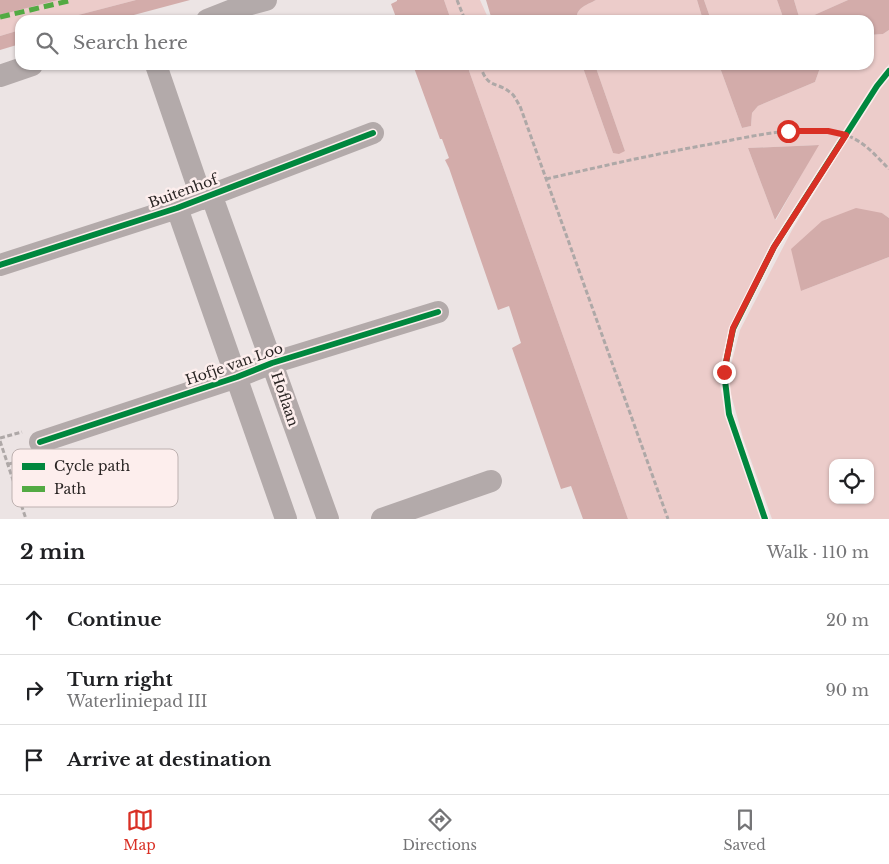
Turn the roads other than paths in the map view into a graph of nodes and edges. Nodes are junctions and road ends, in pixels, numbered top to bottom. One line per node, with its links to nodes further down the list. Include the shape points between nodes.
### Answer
1 (266, 0): 2 (street)
2 (220, 15)
3 (17, 70): 5 (street)
4 (158, 70): 7 (street, Hoflaan)
5 (0, 76)
6 (373, 133): 7 (street, Buitenhof)
7 (206, 196): 8 (street, Buitenhof); 11 (street, Hoflaan)
8 (177, 208): 9 (street, Buitenhof); 12 (street)
9 (0, 265)
10 (438, 312): 11 (street, Hofje van Loo)
11 (272, 363): 12 (street, Hofje van Loo); 16 (street, Hoflaan)
12 (237, 377): 13 (street, Hofje van Loo); 15 (street)
13 (40, 442)
14 (491, 481): 17 (street)
15 (286, 519)
16 (328, 519)
17 (382, 519)

